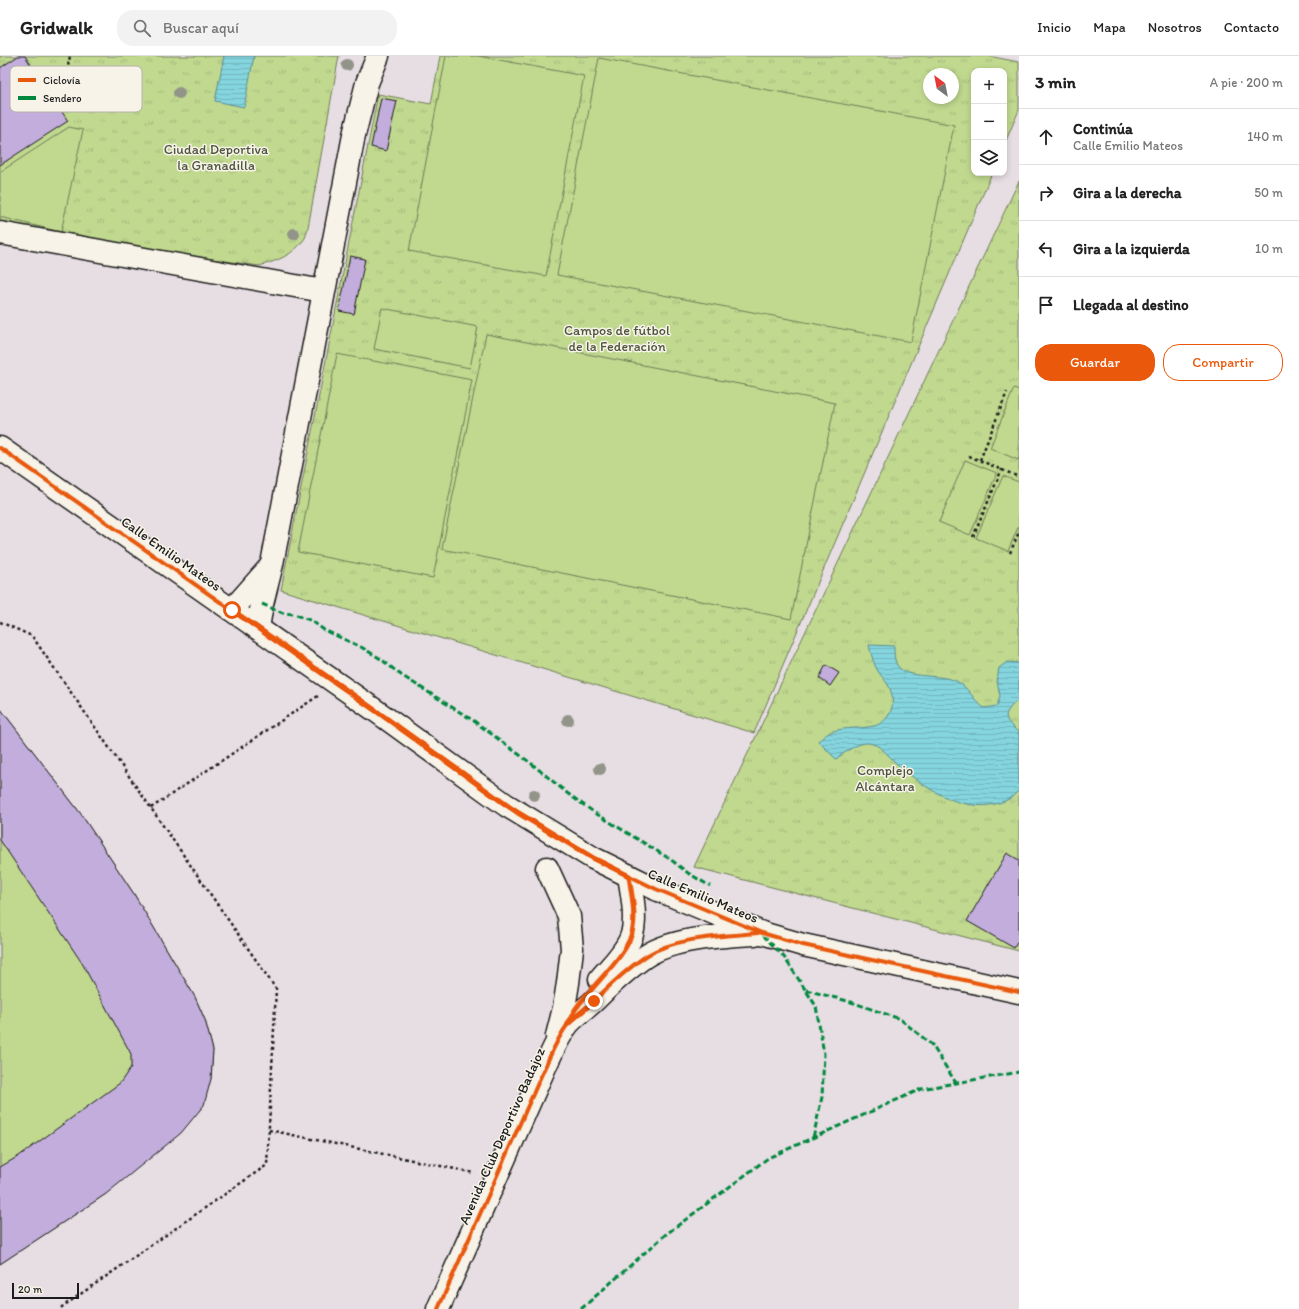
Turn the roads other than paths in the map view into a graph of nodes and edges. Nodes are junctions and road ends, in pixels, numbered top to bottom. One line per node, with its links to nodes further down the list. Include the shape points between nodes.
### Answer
1 (378, 56): 3 (street, via 367,83 354,136)
2 (0, 234): 3 (street)
3 (323, 291): 5 (street)
4 (0, 448): 6 (street, Calle Emilio Mateos)
5 (272, 564): 6 (street); 7 (street)
6 (232, 610): 7 (street, Calle Emilio Mateos)
7 (258, 628): 9 (street, Calle Emilio Mateos, via 518,813 593,858)
8 (547, 868): 13 (street, Avenida Club Deportivo Badajoz, via 569,916 572,949 564,1008)
9 (629, 876): 10 (street, Calle Emilio Mateos); 12 (street, Avenida Club Deportivo Badajoz, via 634,917 631,939 576,1008)
10 (762, 933): 11 (street, Calle Emilio Mateos, via 803,945); 12 (street, Avenida Club Deportivo Badajoz, via 677,943 654,952 618,977)
11 (1019, 992)
12 (568, 1024): 13 (street, Avenida Club Deportivo Badajoz)
13 (555, 1045): 14 (street, Avenida Club Deportivo Badajoz)
14 (438, 1309)

